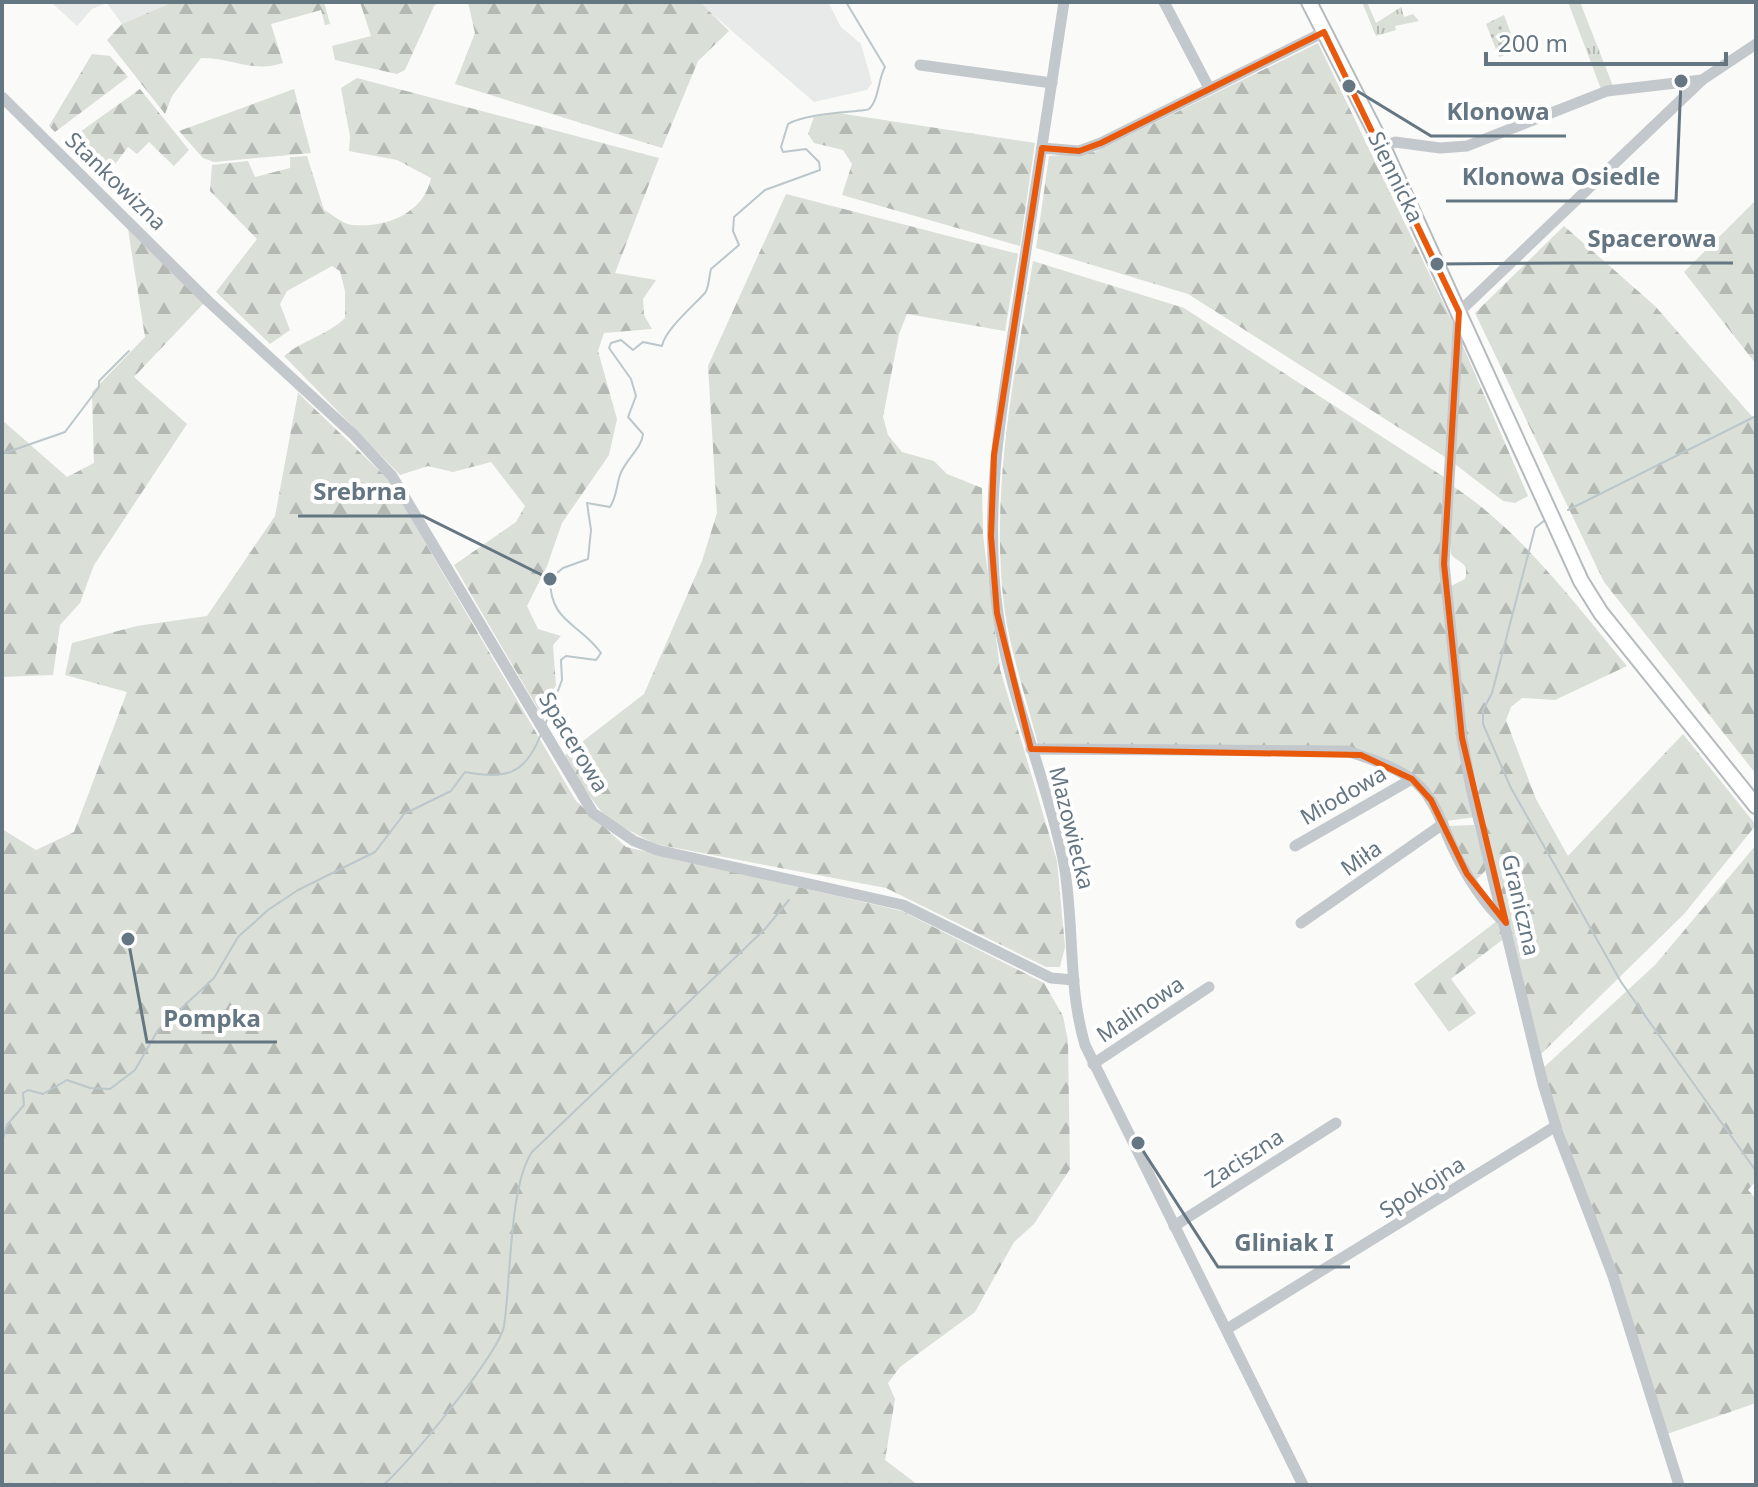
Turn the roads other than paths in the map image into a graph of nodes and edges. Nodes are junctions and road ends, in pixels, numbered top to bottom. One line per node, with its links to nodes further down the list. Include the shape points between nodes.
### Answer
1 (1064, 2): 8 (street, Mazowiecka)
2 (1164, 2): 9 (street)
3 (1309, 2): 4 (main road, Siennicka)
4 (1324, 32): 9 (street); 12 (main road, Siennicka)
5 (1756, 44): 7 (street)
6 (920, 65): 8 (street)
7 (1702, 80): 12 (street, via 1607,91 1456,148 1395,142); 14 (street)
8 (1052, 83): 11 (street, Mazowiecka)
9 (1209, 88): 11 (street, via 1079,151)
10 (2, 97): 13 (street, Stankowizna)
11 (1043, 143): 15 (street, Mazowiecka, via 994,455 991,523 997,613)
12 (1383, 147): 14 (main road, Siennicka)
13 (202, 294): 22 (street, Spacerowa, via 392,476 593,813 657,850 903,905 1051,978)
14 (1459, 312): 17 (main road, Siennicka, via 1586,589); 21 (street, Graniczna, via 1447,477 1446,585 1464,750)
15 (1031, 749): 16 (street, via 1347,751); 22 (street, Mazowiecka, via 1063,857)
16 (1412, 779): 18 (street); 19 (street, Miodowa)
17 (1756, 806)
18 (1443, 824): 20 (street, Miła); 21 (street, via 1467,874)
19 (1295, 846)
20 (1301, 923)
21 (1506, 923): 26 (street, Graniczna)
22 (1074, 980): 24 (street, Mazowiecka, via 1081,1030)
23 (1209, 987): 24 (street, Malinowa)
24 (1093, 1064): 27 (street, Mazowiecka)
25 (1336, 1123): 27 (street, Zaciszna)
26 (1556, 1126): 28 (street, Spokojna); 30 (street, Graniczna, via 1613,1276)
27 (1174, 1226): 28 (street, Mazowiecka)
28 (1227, 1329): 29 (street, Mazowiecka)
29 (1303, 1485)
30 (1679, 1485)

